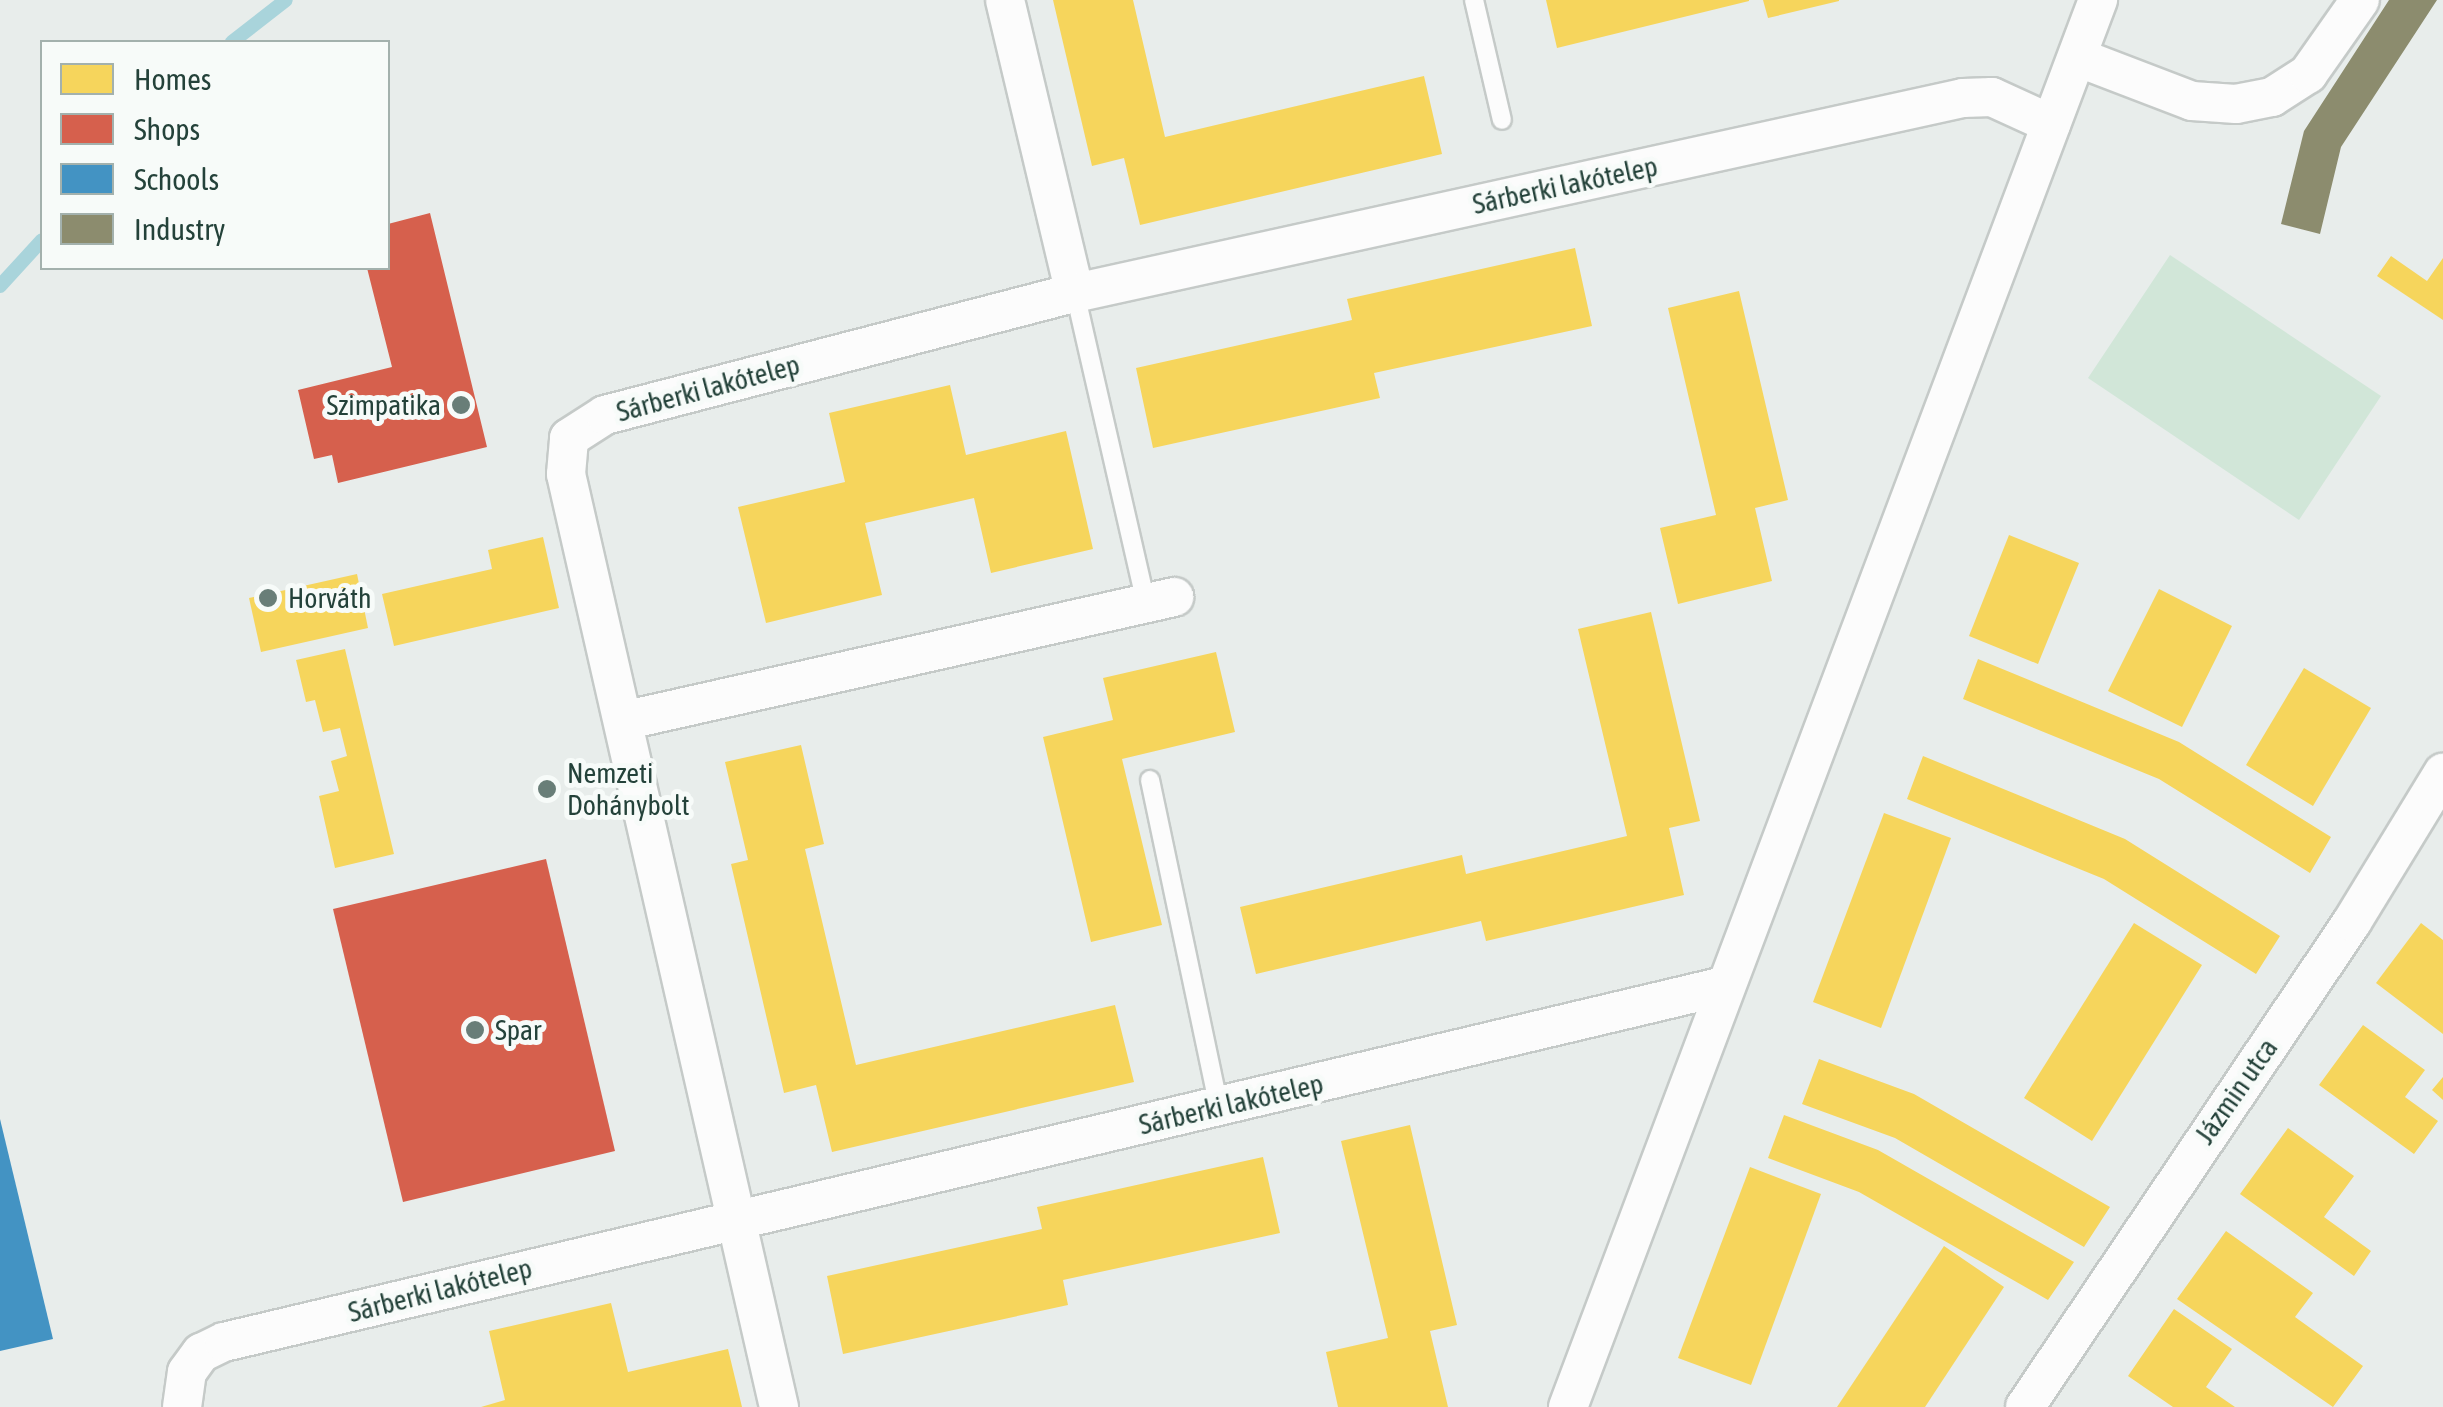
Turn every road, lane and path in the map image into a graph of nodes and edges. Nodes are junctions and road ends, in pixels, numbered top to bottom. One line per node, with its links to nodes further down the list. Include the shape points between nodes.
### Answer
1 (1004, 0): 8 (street)
2 (1474, 0): 6 (lane)
3 (2098, 0): 5 (street)
4 (2360, 0): 5 (street, via 2308,74 2254,100 2192,102)
5 (2077, 57): 7 (street)
6 (1502, 120)
7 (2051, 124): 8 (street, Sárberki lakótelep, via 1992,97 1962,98); 13 (street)
8 (1075, 293): 9 (lane); 10 (street, Sárberki lakótelep, via 604,415 568,438 566,474)
9 (1160, 600): 10 (street)
10 (627, 720): 15 (street, Sárberki lakótelep)
11 (1150, 780): 14 (lane)
12 (2441, 781): 19 (street, Jázmin utca)
13 (1724, 986): 14 (street, Sárberki lakótelep); 18 (street)
14 (1219, 1107): 15 (street, Sárberki lakótelep)
15 (738, 1218): 16 (street, Sárberki lakótelep, via 224,1342 201,1353 187,1372); 17 (street, Sárberki lakótelep)
16 (182, 1407)
17 (779, 1407)
18 (1568, 1407)
19 (2025, 1407)

